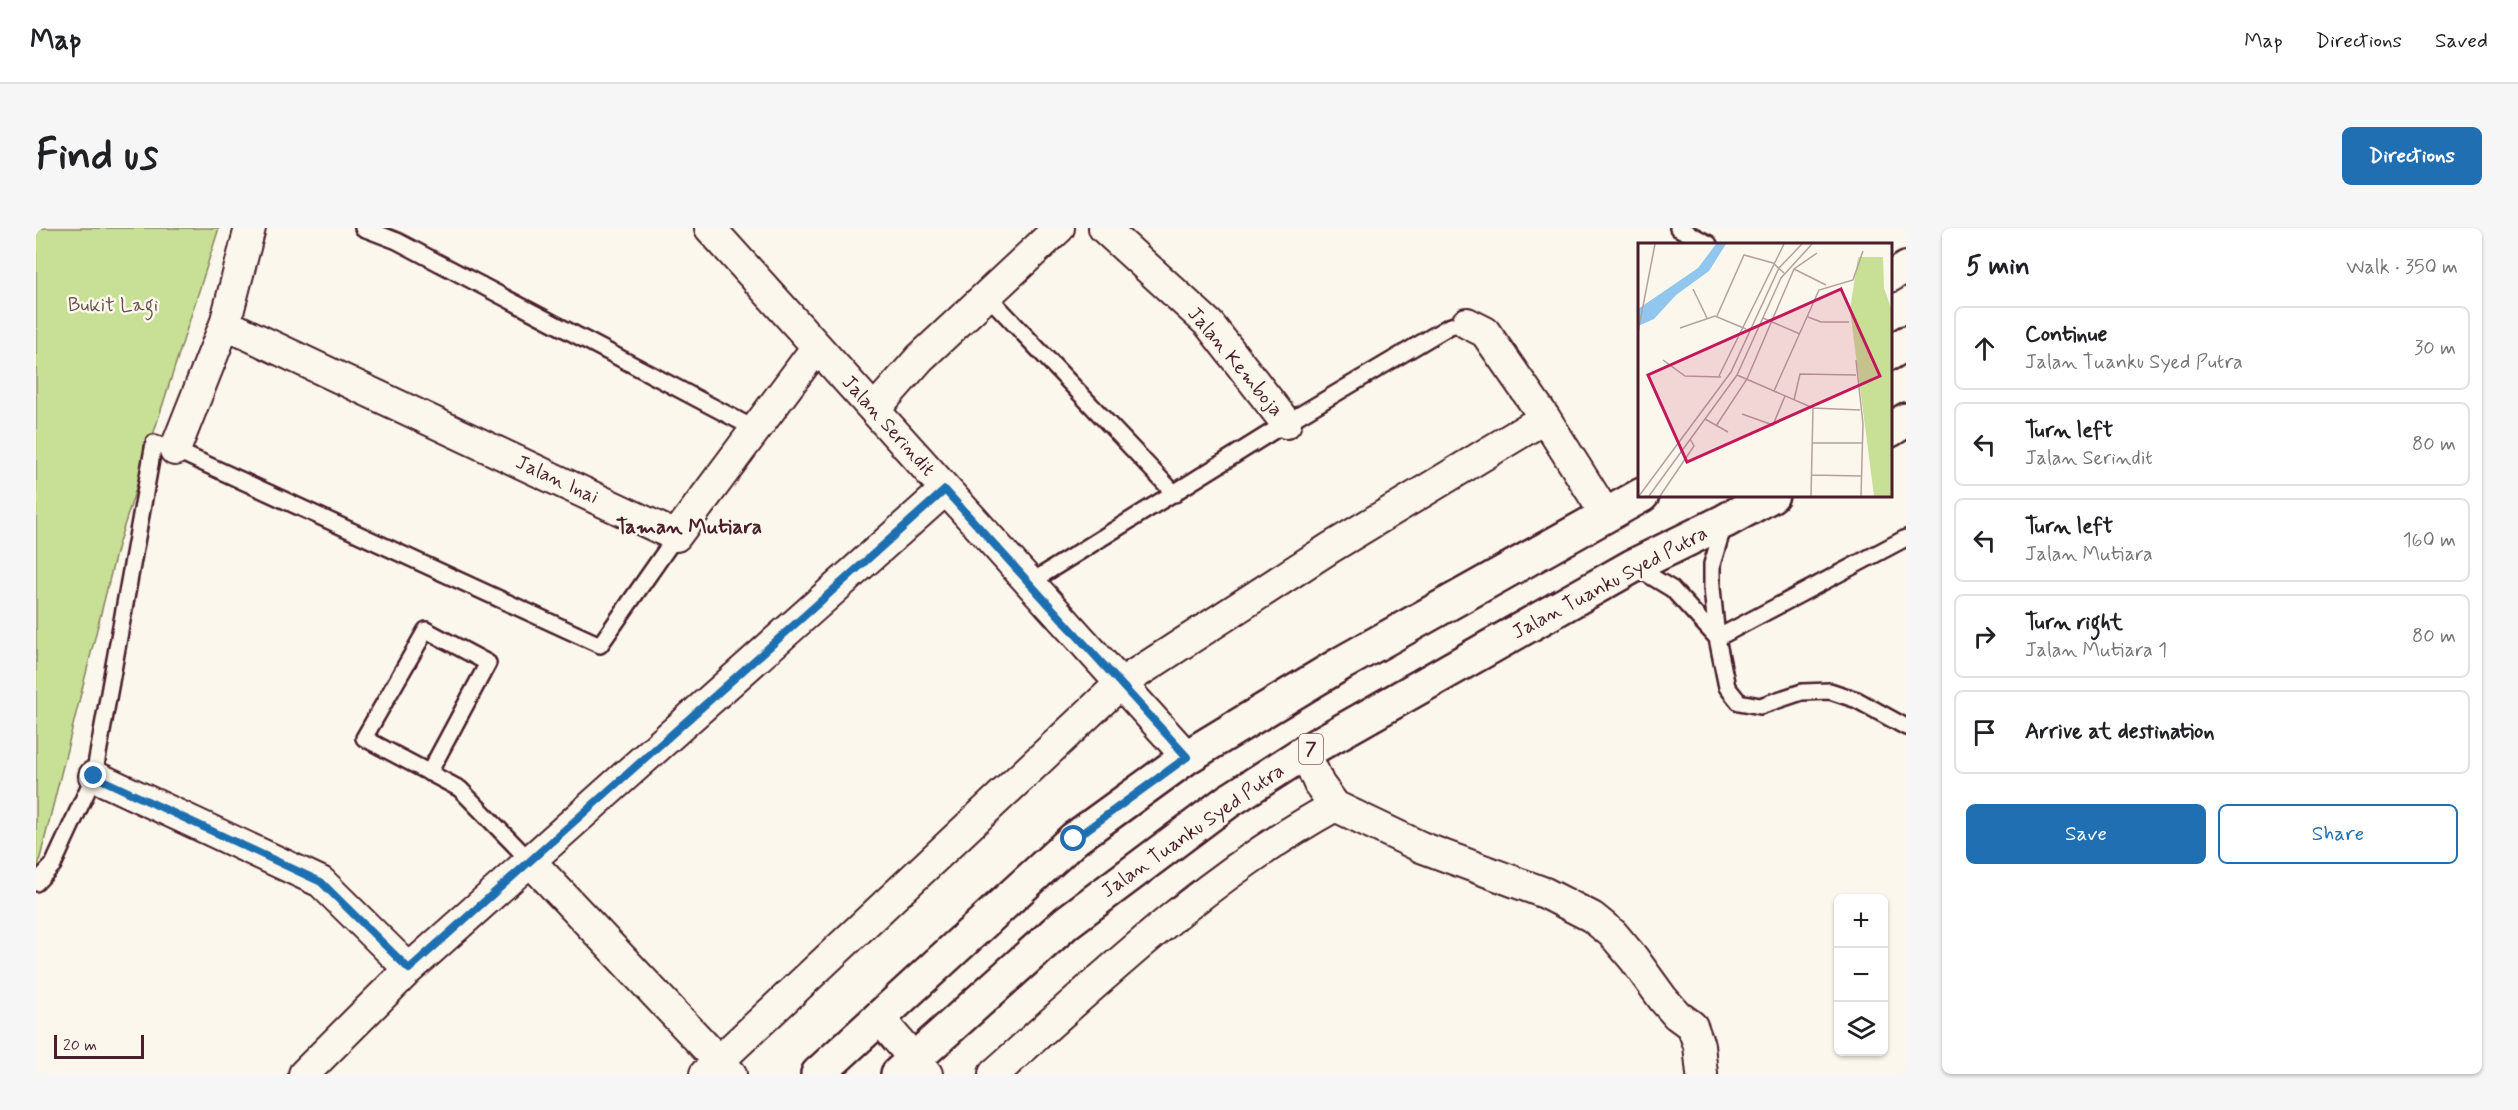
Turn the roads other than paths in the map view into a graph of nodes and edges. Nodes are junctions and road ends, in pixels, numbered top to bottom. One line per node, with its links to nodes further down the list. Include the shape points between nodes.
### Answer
1 (250, 228): 12 (street)
2 (363, 228): 20 (lane, via 397,241)
3 (710, 228): 14 (street, Jalan Serindit)
4 (1059, 228): 10 (street)
5 (1104, 228): 19 (street, Jalan Kemboja, via 1209,324)
6 (1678, 228): 7 (lane)
7 (1707, 243)
8 (1906, 267): 9 (street)
9 (1891, 276)
10 (986, 294): 16 (street, via 920,358); 24 (lane)
11 (1467, 323): 17 (street, via 1485,332); 19 (lane, via 1448,327)
12 (225, 324): 22 (street); 29 (street, Jalan Inai)
13 (1906, 343): 15 (main road)
14 (817, 347): 16 (street, Jalan Serindit); 20 (street)
15 (1891, 352)
16 (875, 410): 23 (street, Jalan Serindit)
17 (1545, 418): 27 (street); 34 (street, via 1330,548)
18 (1906, 420): 21 (main road)
19 (1286, 423): 24 (lane)
20 (755, 429): 29 (street)
21 (1891, 429)
22 (175, 450): 29 (lane, via 600,645); 39 (lane, via 154,443)
23 (945, 490): 32 (street, Jalan Serindit); 41 (street)
24 (1175, 494): 32 (lane)
25 (1640, 496): 27 (main road)
26 (1770, 496): 28 (main road, Jalan Tuanku Syed Putra / 7)
27 (1605, 515): 37 (main road, via 1344,662)
28 (1725, 521): 31 (main road, Jalan Tuanku Syed Putra / 7); 33 (lane, via 1712,564)
29 (676, 536)
30 (1906, 538): 33 (lane)
31 (1633, 566): 33 (lane, via 1672,589); 36 (main road, Jalan Tuanku Syed Putra / 7)
32 (1031, 582): 34 (street, Jalan Serindit)
33 (1717, 638): 35 (lane, via 1727,687 1739,702 1760,706 1802,692 1830,691 1857,700)
34 (1120, 684): 37 (street, Jalan Serindit); 45 (street)
35 (1906, 727)
36 (1305, 752): 40 (street, via 1319,784); 46 (main road, Jalan Tuanku Syed Putra / 7, via 1227,802 1067,922)
37 (1187, 757): 44 (main road, via 1074,839)
38 (429, 772): 38 (lane, via 364,738 426,630 488,663); 41 (lane, via 460,789)
39 (94, 776): 42 (lane, via 53,865); 43 (street, via 321,882)
40 (1335, 806): 49 (street, via 1273,842 1168,918); 50 (street, via 1421,848 1545,893 1592,917 1634,958 1677,1015 1692,1026)
41 (531, 862): 43 (street); 45 (street)
42 (36, 883)
43 (409, 969): 47 (street)
44 (878, 1017): 46 (street); 48 (main road)
45 (718, 1069)
46 (913, 1069)
47 (304, 1074)
48 (818, 1074)
49 (994, 1074)
50 (1702, 1074)

